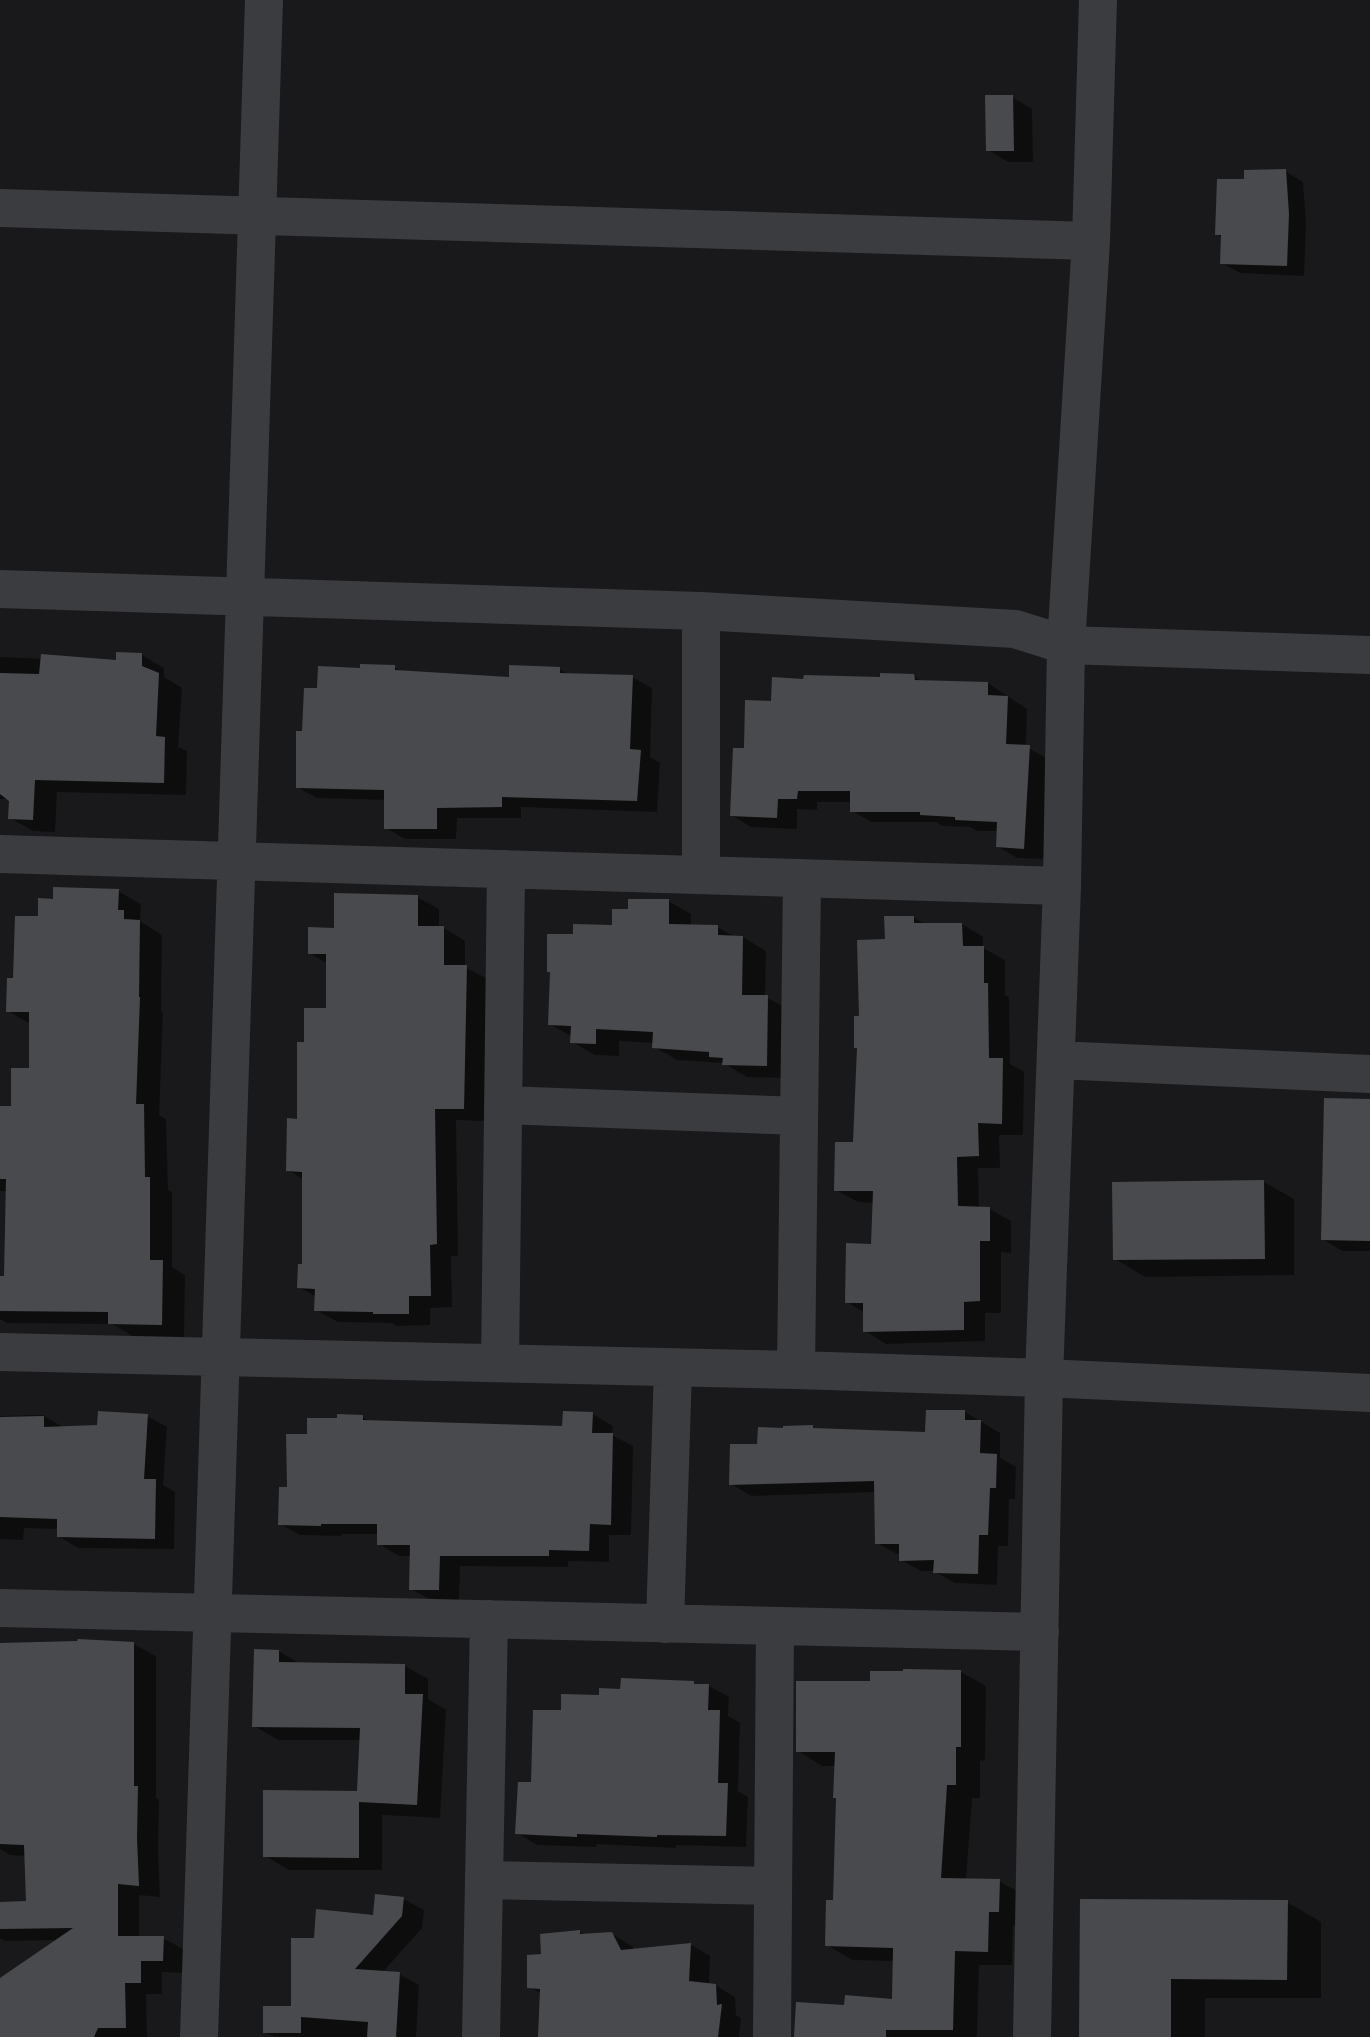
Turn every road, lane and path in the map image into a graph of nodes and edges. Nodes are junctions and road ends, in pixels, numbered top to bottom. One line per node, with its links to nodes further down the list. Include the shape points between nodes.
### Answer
1 (264, 0): 4 (street)
2 (1098, 0): 5 (street)
3 (0, 208): 4 (street)
4 (257, 216): 5 (street); 7 (street)
5 (1091, 241): 9 (street)
6 (0, 589): 7 (street)
7 (244, 597): 8 (street); 12 (street)
8 (701, 611): 9 (street, via 1015,629); 14 (street)
9 (1066, 645): 10 (street); 16 (street)
10 (1370, 655)
11 (0, 854): 12 (street)
12 (236, 861): 13 (street); 22 (street)
13 (506, 869): 14 (street); 19 (street)
14 (701, 875): 15 (street)
15 (802, 878): 16 (street); 20 (street)
16 (1062, 886): 17 (street)
17 (1056, 1060): 18 (street); 26 (street)
18 (1370, 1074)
19 (503, 1105): 20 (street); 23 (street)
20 (799, 1116): 25 (street)
21 (0, 1352): 22 (street)
22 (220, 1357): 23 (street); 29 (street)
23 (500, 1363): 24 (street)
24 (673, 1368): 25 (street); 31 (street)
25 (796, 1370): 26 (street)
26 (1044, 1378): 27 (street); 33 (street)
27 (1370, 1393)
28 (0, 1608): 29 (street)
29 (212, 1613): 30 (street); 36 (street)
30 (489, 1619): 31 (street); 34 (street)
31 (665, 1624): 32 (street)
32 (775, 1626): 33 (street); 35 (street)
33 (1041, 1632): 39 (street)
34 (484, 1881): 35 (street); 37 (street)
35 (773, 1886): 38 (street)
36 (199, 2037)
37 (481, 2037)
38 (772, 2037)
39 (1032, 2037)

